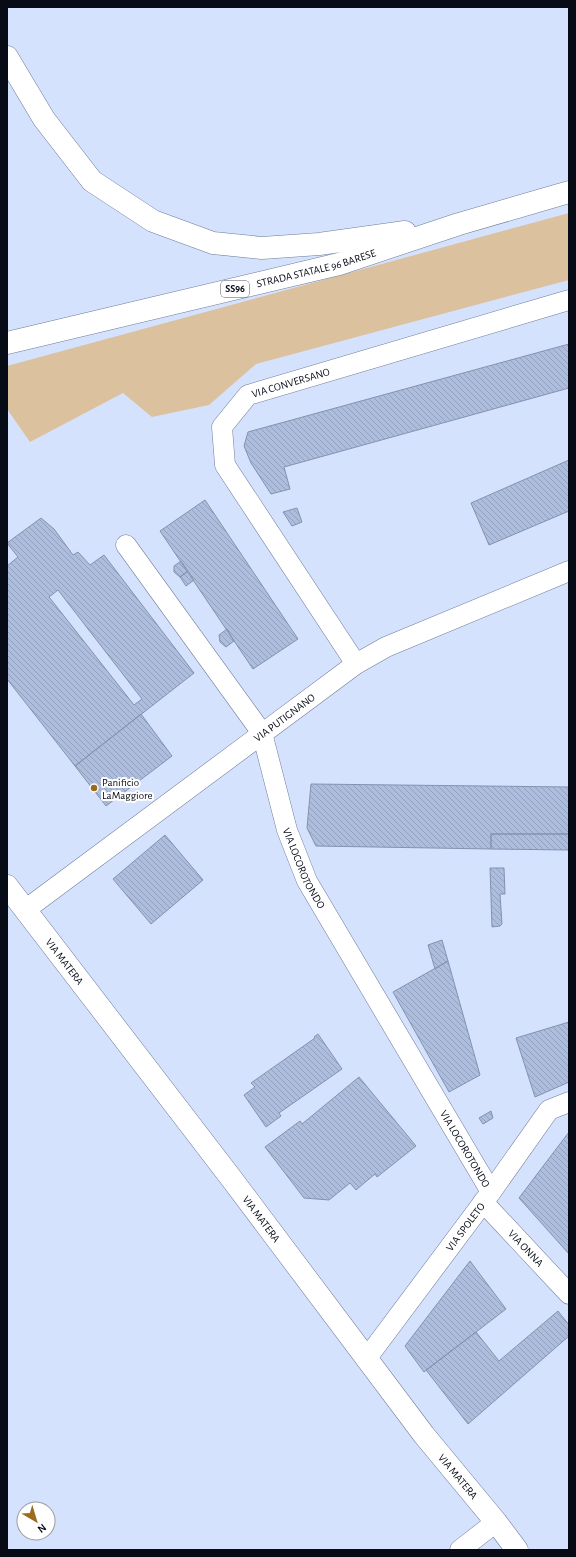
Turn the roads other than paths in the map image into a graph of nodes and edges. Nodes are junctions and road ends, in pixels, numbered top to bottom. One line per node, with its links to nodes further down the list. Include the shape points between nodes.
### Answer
1 (7, 58): 3 (main road, via 44,119 92,180 153,222 213,243 262,248 319,244)
2 (569, 192): 3 (main road, SS96)
3 (459, 224): 5 (main road, STRADA STATALE 96 BARESE / SS96, via 339,264)
4 (569, 300): 8 (street, VIA CONVERSANO, via 248,395 222,427 225,464)
5 (7, 343)
6 (126, 545): 9 (street, VIA LOCOROTONDO)
7 (569, 571): 8 (street, VIA PUTIGNANO, via 386,647)
8 (356, 664): 9 (street, VIA PUTIGNANO)
9 (262, 733): 11 (street, VIA PUTIGNANO); 13 (street, VIA LOCOROTONDO, via 287,830 308,881)
10 (7, 886): 11 (main road, VIA MATERA)
11 (26, 910): 15 (main road, VIA MATERA)
12 (569, 1102): 13 (street, VIA SPOLETO, via 549,1110)
13 (487, 1197): 14 (street, VIA ONNA); 15 (street, VIA SPOLETO)
14 (569, 1294)
15 (367, 1358): 16 (main road, VIA MATERA, via 424,1435)
16 (496, 1522): 17 (street); 18 (main road, VIA MATERA)
17 (460, 1550)
18 (517, 1550)

